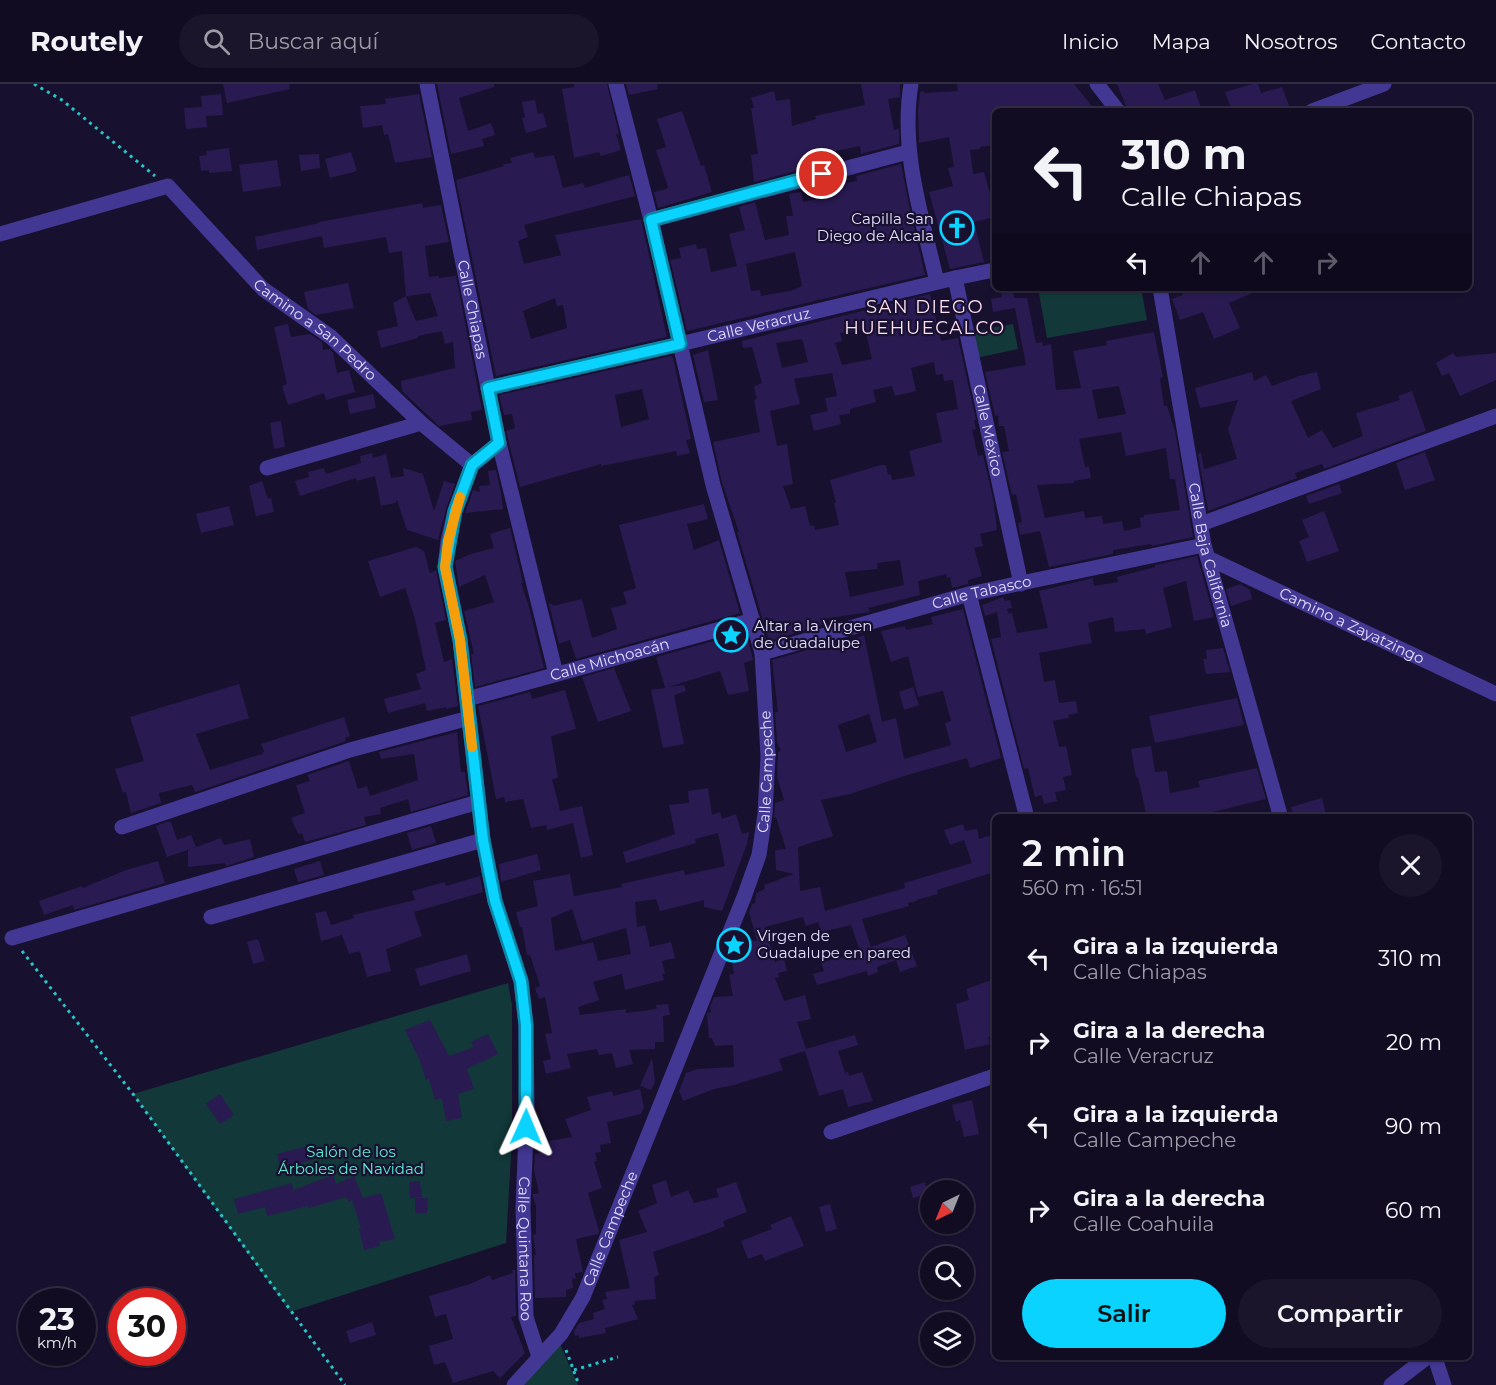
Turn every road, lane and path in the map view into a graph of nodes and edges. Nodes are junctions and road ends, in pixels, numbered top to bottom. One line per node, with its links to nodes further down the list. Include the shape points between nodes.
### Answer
1 (34, 84): 10 (path, via 62,100)
2 (427, 84): 18 (street, Calle Chiapas)
3 (616, 84): 11 (street, Calle Campeche)
4 (911, 84): 9 (street)
5 (1097, 84): 7 (street)
6 (1384, 84): 8 (street)
7 (1116, 108)
8 (1320, 108)
9 (908, 152): 11 (street); 15 (street)
10 (168, 186): 12 (street); 20 (street, Camino a San Pedro, via 263,289 331,337)
11 (651, 220): 17 (street, Calle Campeche)
12 (0, 234)
13 (992, 270): 14 (street, Calle Veracruz)
14 (954, 278): 15 (street, Calle Veracruz); 26 (street, Calle México)
15 (937, 282): 17 (street, Calle Veracruz)
16 (1161, 291): 24 (street, Calle Baja California)
17 (680, 344): 18 (street, Calle Veracruz); 28 (street, Calle Campeche, via 713,485)
18 (488, 388): 21 (street, Calle Chiapas)
19 (1496, 416): 24 (street)
20 (421, 423): 22 (street, Camino a San Pedro); 23 (street)
21 (499, 443): 22 (street); 30 (street, Calle Chiapas)
22 (472, 465): 32 (street, Calle Quintana Roo, via 455,511 445,567)
23 (267, 468)
24 (1201, 524): 25 (street, Calle Baja California)
25 (1206, 552): 26 (street, Calle Tabasco); 31 (street, Camino a Zayatzingo); 36 (street, Calle Baja California)
26 (1021, 584): 27 (street, Calle Tabasco)
27 (969, 594): 29 (street, Calle Tabasco); 35 (street)
28 (753, 620): 29 (street, Calle Campeche); 30 (street, Calle Michoacán)
29 (762, 653): 43 (street, Calle Campeche, via 768,756 759,855 583,1297)
30 (556, 674): 32 (street, Calle Michoacán)
31 (1496, 694)
32 (467, 699): 33 (street, Calle Quintana Roo)
33 (469, 718): 34 (street, Calle Quintana Roo); 37 (street, via 350,750)
34 (478, 802): 38 (street, Calle Quintana Roo); 40 (street)
35 (1026, 814)
36 (1280, 814)
37 (122, 827)
38 (483, 840): 39 (street); 44 (street, Calle Quintana Roo, via 495,901 521,981 526,1025 526,1317)
39 (211, 917)
40 (12, 938): 49 (path, via 133,1094)
41 (992, 1077): 42 (street)
42 (831, 1132)
43 (561, 1334): 44 (street, Calle Campeche); 48 (path)
44 (539, 1357): 50 (street, Calle Campeche)
45 (618, 1357): 48 (path)
46 (1423, 1360): 52 (street)
47 (1436, 1360): 53 (street)
48 (574, 1370): 51 (path)
49 (345, 1385)
50 (514, 1385)
51 (579, 1385)
52 (1391, 1385)
53 (1444, 1385)

